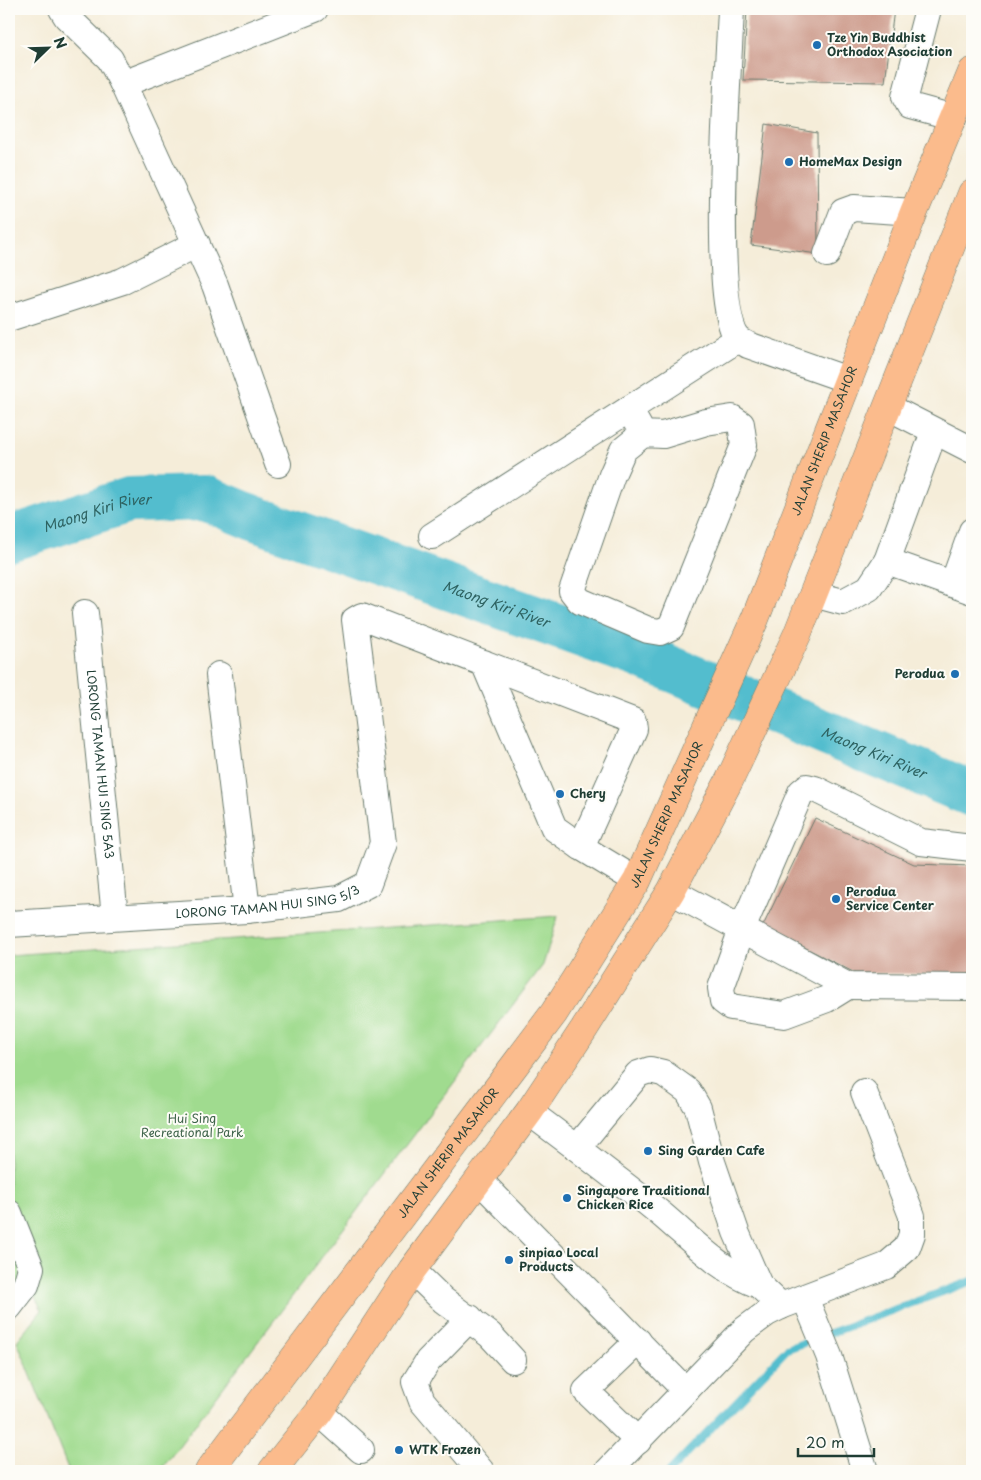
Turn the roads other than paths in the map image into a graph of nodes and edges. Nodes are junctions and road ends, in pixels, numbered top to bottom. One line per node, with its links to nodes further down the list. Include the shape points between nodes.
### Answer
1 (62, 9): 6 (street, via 110,59)
2 (312, 9): 6 (street)
3 (731, 9): 13 (street, via 722,236 726,302)
4 (928, 9): 7 (street, via 905,97 915,109)
5 (972, 72): 7 (main road, JALAN SHERIP MASAHOR)
6 (123, 84): 10 (street)
7 (954, 118): 9 (main road, JALAN SHERIP MASAHOR)
8 (972, 193): 15 (main road)
9 (914, 212): 11 (street, via 854,208 843,212); 14 (main road, JALAN SHERIP MASAHOR)
10 (196, 244): 12 (street, via 123,281); 20 (street, via 215,285)
11 (827, 254)
12 (9, 318)
13 (738, 339): 14 (street); 16 (street)
14 (848, 380): 31 (main road, JALAN SHERIP MASAHOR, via 754,619)
15 (888, 407): 17 (street); 25 (main road)
16 (629, 410): 18 (street); 22 (street)
17 (934, 432): 19 (street); 23 (street)
18 (643, 434): 18 (street, via 663,435 732,418 741,424 744,445 671,627 660,632 580,601 572,591 612,474 623,450)
19 (972, 450)
20 (278, 464)
21 (972, 530): 24 (street)
22 (432, 536)
23 (887, 561): 24 (street); 25 (street, via 869,588 842,602)
24 (963, 588)
25 (813, 594): 32 (main road, via 730,779)
26 (85, 613): 34 (street, LORONG TAMAN HUI SING 5A3)
27 (484, 663): 29 (street, via 554,828); 29 (street, via 633,721 634,729); 33 (street, LORONG TAMAN HUI SING 5/3, via 362,616 356,620 384,843 368,884 339,899)
28 (219, 675): 33 (street)
29 (581, 847): 31 (street)
30 (972, 848): 36 (street, via 921,842 807,787 801,792)
31 (637, 881): 57 (main road, JALAN SHERIP MASAHOR, via 554,1013)
32 (671, 891): 36 (street); 40 (main road)
33 (247, 910): 34 (street, LORONG TAMAN HUI SING 5/3)
34 (115, 917): 35 (street, LORONG TAMAN HUI SING 5/3)
35 (9, 924)
36 (742, 929): 37 (street); 37 (street, via 721,988 723,1001 731,1007 784,1015 827,999)
37 (848, 986): 38 (street)
38 (972, 986)
39 (864, 1092): 48 (street, via 912,1216 912,1234 907,1248 886,1266)
40 (529, 1112): 41 (street); 42 (main road)
41 (577, 1148): 44 (street, via 638,1074 650,1070 663,1073 688,1091 698,1108); 45 (street, via 660,1213)
42 (479, 1180): 46 (main road); 51 (street)
43 (9, 1213): 49 (street, via 31,1268 26,1285)
44 (736, 1232): 45 (street); 47 (street)
45 (706, 1255): 47 (street, via 738,1278)
46 (412, 1270): 50 (street, via 443,1300); 54 (main road)
47 (760, 1285): 48 (street)
48 (798, 1305): 53 (street, via 767,1313 744,1330); 61 (street, via 829,1356)
49 (9, 1307)
50 (470, 1318): 52 (street); 59 (street, via 428,1361 415,1382 422,1401)
51 (638, 1341): 53 (street); 55 (street, via 586,1390)
52 (513, 1360)
53 (686, 1391): 55 (street)
54 (320, 1412): 56 (street); 58 (main road)
55 (638, 1440): 60 (street)
56 (361, 1450)
57 (209, 1471)
58 (272, 1471)
59 (481, 1471)
60 (608, 1471)
61 (865, 1471)

